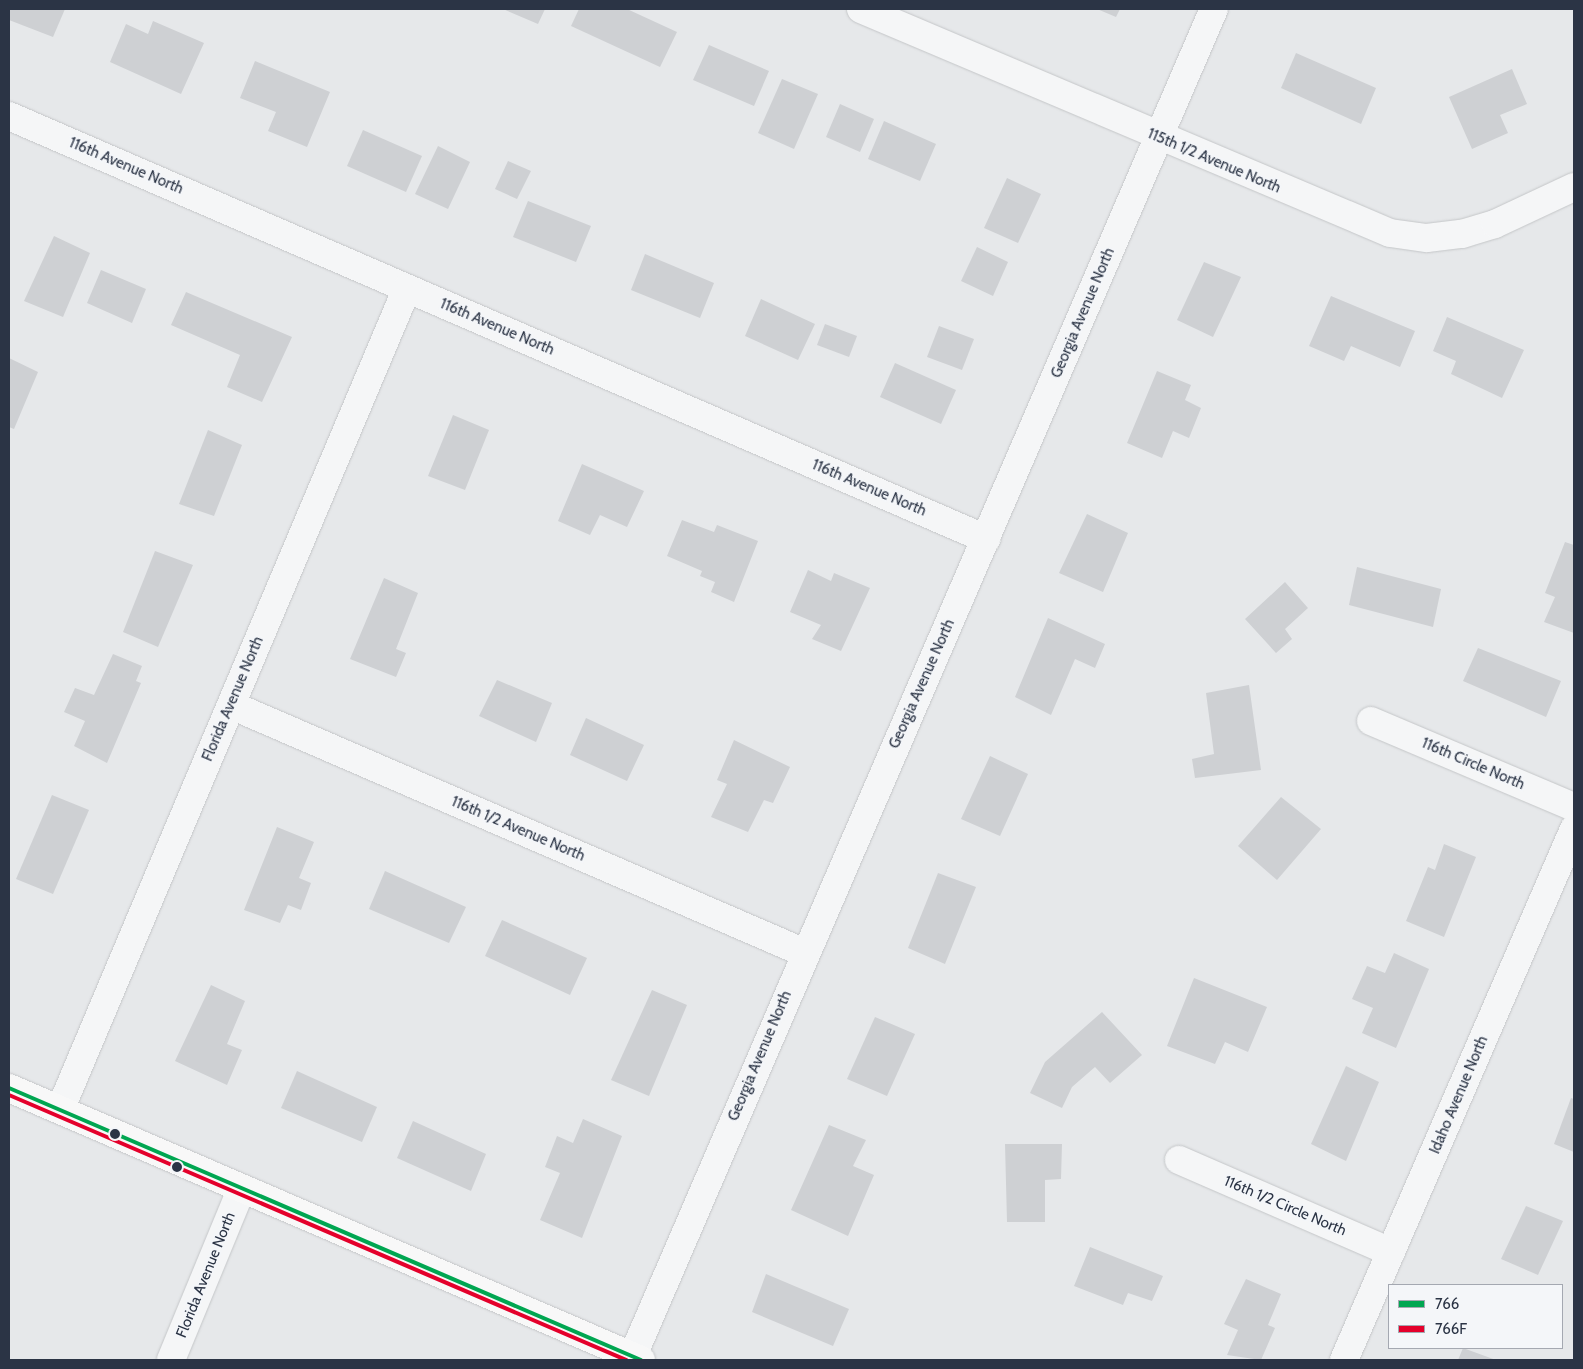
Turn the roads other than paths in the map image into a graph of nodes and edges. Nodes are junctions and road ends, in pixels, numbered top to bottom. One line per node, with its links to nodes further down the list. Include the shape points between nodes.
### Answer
1 (861, 9): 4 (street, 115th 1/2 Avenue North)
2 (1214, 9): 4 (street, Georgia Avenue North)
3 (9, 116): 6 (street, 116th Avenue North)
4 (1159, 137): 5 (street, 115th 1/2 Avenue North, via 1352,220 1390,233 1428,238 1495,224); 7 (street, Georgia Avenue North)
5 (1574, 186)
6 (407, 288): 7 (street, 116th Avenue North); 8 (street, Florida Avenue North)
7 (986, 539): 12 (street, Georgia Avenue North)
8 (231, 704): 12 (street, 116th 1/2 Avenue North); 14 (street, Florida Avenue North)
9 (1371, 722): 10 (street, 116th Circle North)
10 (1574, 807)
11 (1574, 829): 17 (street, Idaho Avenue North)
12 (805, 953): 18 (street, Georgia Avenue North)
13 (9, 1088): 14 (street)
14 (60, 1110): 16 (street)
15 (1179, 1160): 17 (street, 116th 1/2 Circle North)
16 (241, 1190): 18 (street); 19 (street, Florida Avenue North)
17 (1391, 1252): 20 (street, Idaho Avenue North)
18 (635, 1359)
19 (171, 1360)
20 (1344, 1360)

